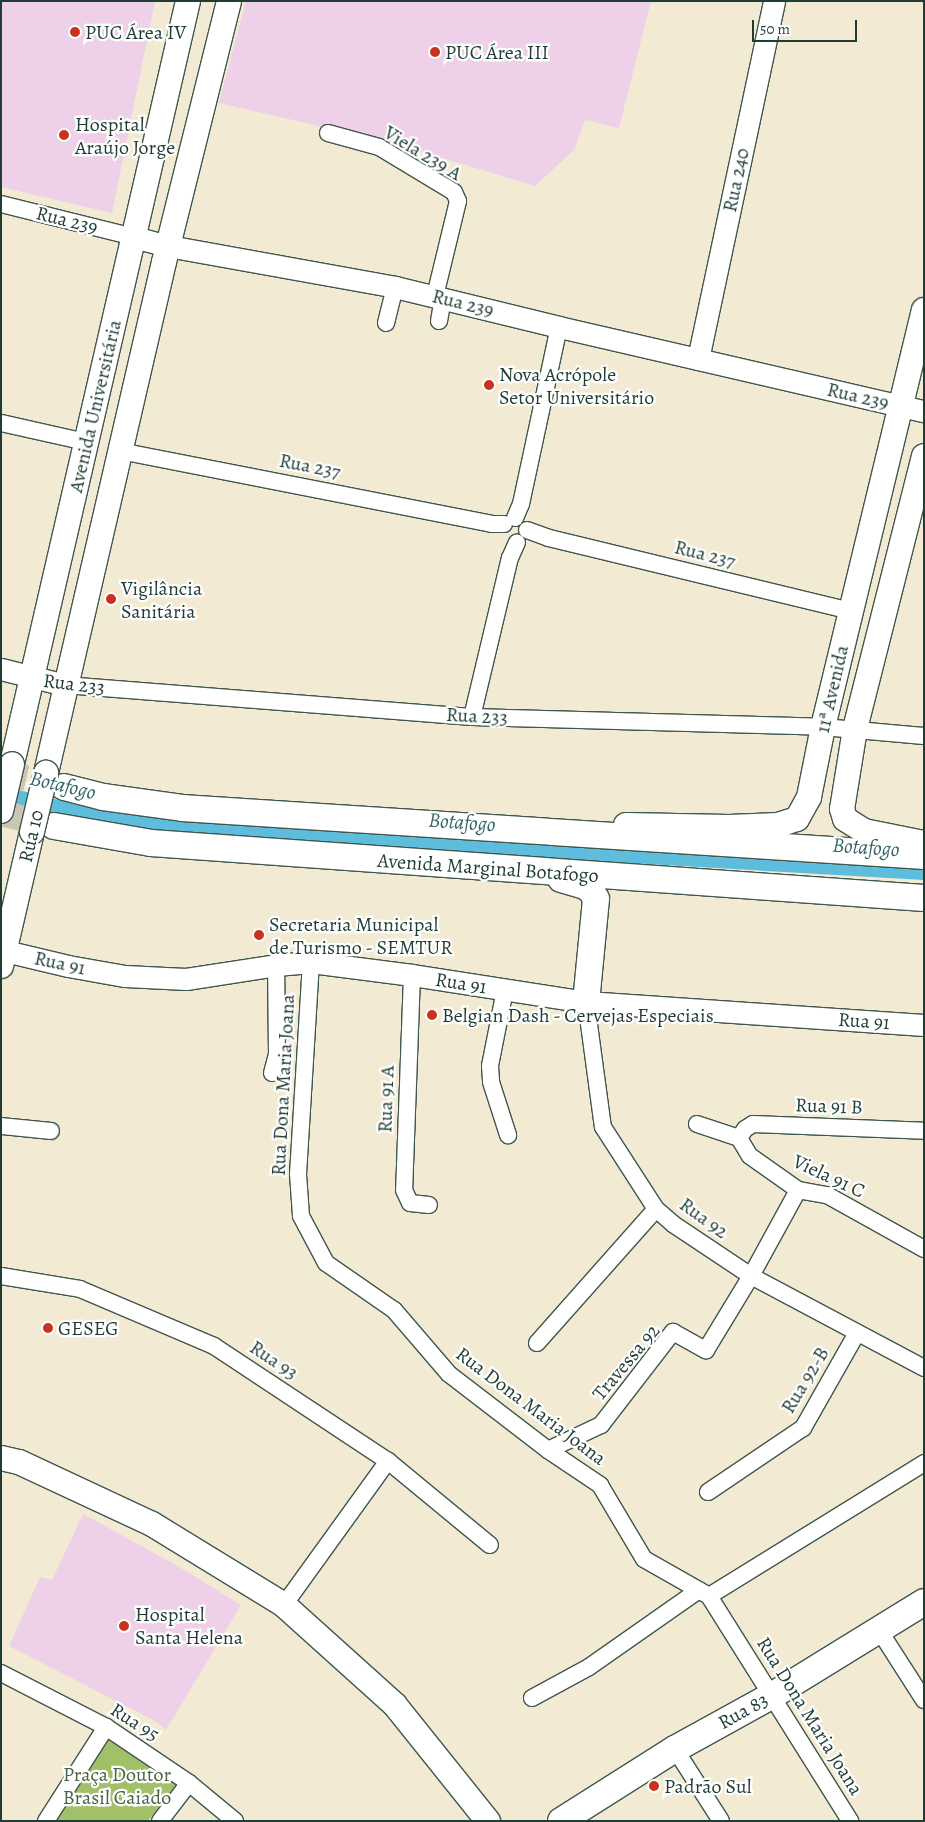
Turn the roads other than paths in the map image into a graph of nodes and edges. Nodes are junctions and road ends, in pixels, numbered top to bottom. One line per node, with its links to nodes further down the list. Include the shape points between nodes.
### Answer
1 (188, 1): 6 (main road, Avenida Universitária)
2 (229, 1): 7 (main road, Avenida Universitária)
3 (774, 1): 14 (street, Rua 240)
4 (328, 133): 9 (street, Viela 239 A, via 379,147 454,192 458,201)
5 (1, 204): 6 (street, Rua 239)
6 (134, 237): 7 (street, Rua 239); 17 (main road, Avenida Universitária)
7 (168, 246): 8 (street, Rua 239); 18 (main road, Avenida Universitária)
8 (395, 287): 9 (street, Rua 239); 12 (street)
9 (439, 297): 11 (street, Viela 239 A); 13 (street, Rua 239)
10 (924, 310): 15 (main road, 11ª Avenida)
11 (439, 321)
12 (386, 323)
13 (559, 327): 14 (street, Rua 239); 20 (street)
14 (698, 359): 15 (street, Rua 239)
15 (913, 409): 21 (main road, 11ª Avenida)
16 (1, 424): 17 (street)
17 (86, 442): 23 (main road, Avenida Universitária)
18 (120, 451): 20 (street, Rua 237); 24 (main road, Avenida Universitária)
19 (924, 456): 27 (main road, 11ª Avenida)
20 (513, 527): 21 (street, Rua 237); 25 (street, via 510,558)
21 (851, 611): 26 (main road, 11ª Avenida)
22 (1, 669): 23 (street, Rua 233)
23 (32, 678): 24 (street, Rua 233); 30 (main road, Avenida Universitária, bridge)
24 (63, 695): 25 (street, Rua 233); 29 (main road, Rua 10)
25 (472, 717): 26 (street, Rua 233)
26 (822, 727): 27 (street, Rua 233); 32 (main road, 11ª Avenida, via 809,797 797,819 778,825 729,827 580,824)
27 (855, 729): 28 (street, Rua 233); 33 (main road, 11ª Avenida, via 842,809 845,819 864,831)
28 (924, 736)
29 (55, 780): 31 (main road, Rua 10, bridge); 32 (main road, Avenida Marginal Botafogo, via 102,797 182,808)
30 (1, 811)
31 (43, 829): 35 (main road, Avenida Marginal Botafogo, via 151,843); 37 (main road, Rua 10)
32 (545, 832): 34 (main road, Avenida Marginal Botafogo)
33 (924, 843)
34 (924, 856)
35 (447, 865): 36 (main road, Avenida Marginal Botafogo); 42 (main road, via 472,874 560,879 591,890 596,899 596,915)
36 (924, 898)
37 (2, 956): 39 (street, Rua 91, via 125,976 177,979)
38 (311, 962): 39 (street, Rua 91); 40 (street, Rua 91); 60 (street, Rua Dona Maria Joana, via 298,1174 301,1216 326,1264 394,1310 449,1374)
39 (276, 964): 44 (street, Rua Dona Maria Joana, via 277,1054)
40 (412, 975): 41 (street, Rua 91); 52 (street, Rua 91 A, via 404,1190 410,1204)
41 (505, 990): 42 (street, Rua 91); 49 (street, via 490,1066 491,1082)
42 (586, 1002): 43 (street, Rua 91); 53 (street, Rua 92, via 603,1127)
43 (924, 1025)
44 (274, 1070)
45 (697, 1124): 50 (street)
46 (1, 1126): 47 (street)
47 (51, 1131)
48 (924, 1131): 50 (street, Rua 91 B, via 754,1124 745,1128)
49 (508, 1135)
50 (739, 1138): 51 (street, Viela 91 C, via 750,1156)
51 (798, 1190): 54 (street, Viela 91 C, via 827,1195); 56 (street, Travessa 92)
52 (429, 1205)
53 (656, 1209): 56 (street, Rua 92); 58 (street)
54 (924, 1249)
55 (1, 1276): 62 (street, Rua 93, via 80,1289 214,1346)
56 (751, 1276): 57 (street, Rua 92); 60 (street, Travessa 92, via 706,1350 673,1332 601,1425)
57 (857, 1333): 59 (street, Rua 92); 64 (street, Rua 92-B, via 803,1428)
58 (537, 1343)
59 (924, 1368)
60 (548, 1450): 66 (street, Rua Dona Maria Joana, via 600,1485 644,1560)
61 (1, 1458): 68 (main road, via 19,1462 152,1524)
62 (388, 1461): 65 (street, Rua 93); 68 (street)
63 (924, 1463): 66 (street)
64 (708, 1492)
65 (490, 1545)
66 (704, 1593): 71 (street, Rua Dona Maria Joana); 72 (street, via 589,1667)
67 (924, 1602): 69 (main road, Rua 83)
68 (284, 1605): 80 (main road, via 395,1705)
69 (879, 1630): 71 (main road, Rua 83); 73 (street)
70 (1, 1673): 74 (street, Rua 95)
71 (773, 1694): 75 (main road, Rua 83); 83 (street, Rua Dona Maria Joana)
72 (532, 1698)
73 (924, 1700)
74 (106, 1727): 76 (street, Rua 95); 77 (street)
75 (675, 1748): 81 (main road, Rua 83); 82 (street)
76 (189, 1783): 78 (street); 79 (street, Rua 95)
77 (46, 1821)
78 (160, 1821)
79 (235, 1821)
80 (488, 1821)
81 (561, 1821)
82 (721, 1821)
83 (850, 1821)

